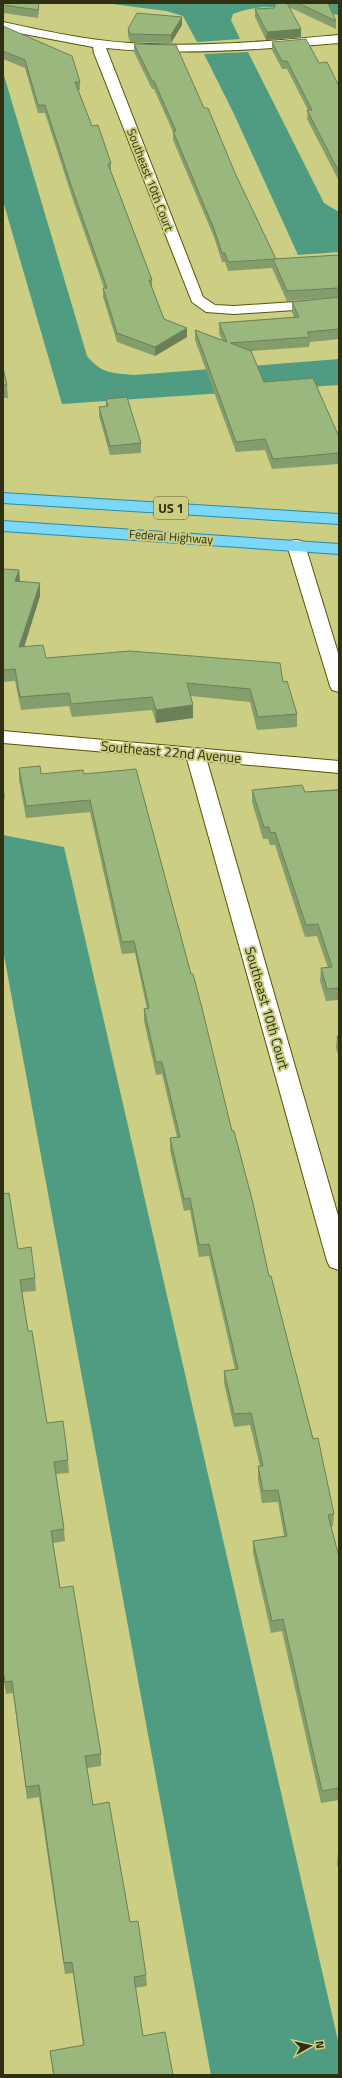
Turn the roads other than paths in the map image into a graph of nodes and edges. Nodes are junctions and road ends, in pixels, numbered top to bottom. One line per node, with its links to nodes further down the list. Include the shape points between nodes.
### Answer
1 (3, 26): 3 (street)
2 (337, 42): 3 (street, via 185,48)
3 (99, 44): 4 (street, Southeast 10th Court, via 106,68 197,299 211,309 234,310)
4 (339, 303)
5 (3, 498): 6 (main road, US 1)
6 (260, 514): 7 (main road, US 1); 10 (main road, via 227,528)
7 (339, 519)
8 (3, 526): 10 (main road, Federal Highway / US 1)
9 (339, 526): 11 (main road, via 320,529)
10 (181, 537): 11 (main road, Federal Highway / US 1)
11 (296, 545): 12 (main road, Federal Highway / US 1); 13 (street)
12 (339, 549)
13 (339, 686)
14 (3, 737): 15 (street, Southeast 22nd Avenue)
15 (195, 754): 16 (street, Southeast 22nd Avenue); 17 (street, Southeast 10th Court)
16 (339, 766)
17 (339, 1261)

